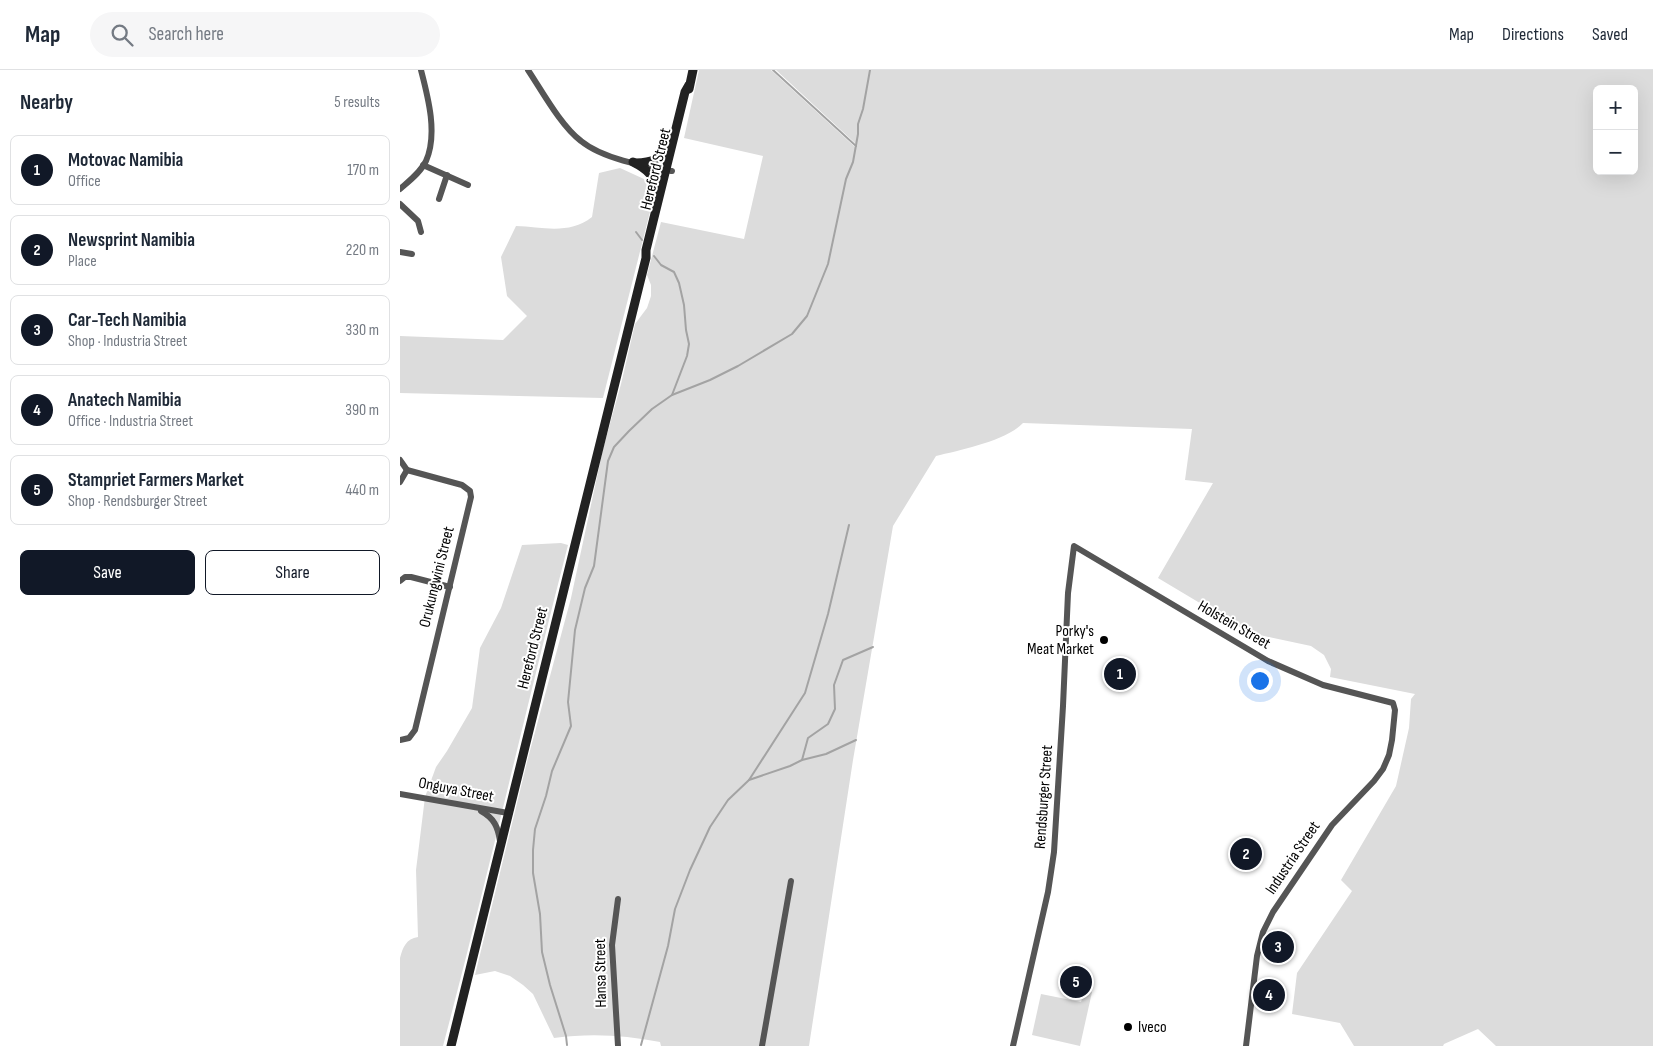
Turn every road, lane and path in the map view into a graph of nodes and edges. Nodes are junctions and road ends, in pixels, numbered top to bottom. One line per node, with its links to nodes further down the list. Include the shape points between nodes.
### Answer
1 (422, 70): 7 (street, via 432,117 429,151)
2 (528, 70): 6 (street, via 579,140 600,153)
3 (693, 70): 4 (main road, Hereford Street)
4 (689, 85): 5 (main road, Hereford Street); 8 (main road, Hereford Street)
5 (673, 143): 6 (main road, via 655,160); 8 (main road, Hereford Street)
6 (634, 162): 8 (street); 12 (main road, via 652,176)
7 (423, 165): 9 (street); 11 (street)
8 (669, 170): 12 (main road, Hereford Street); 18 (main road, Hereford Street)
9 (447, 175): 10 (street); 13 (street)
10 (468, 185)
11 (400, 189)
12 (659, 198): 18 (main road, Hereford Street)
13 (439, 199)
14 (400, 204): 15 (street, via 418,220)
15 (421, 232)
16 (400, 252): 17 (street)
17 (412, 254)
18 (646, 258): 29 (main road, Hereford Street)
19 (400, 460): 20 (street)
20 (406, 470): 21 (street); 24 (street, Orukungwini Street, via 462,485 470,491)
21 (400, 482)
22 (1074, 546): 25 (street, Holstein Street, via 1268,661 1323,685); 36 (street, Rendsburger Street, via 1068,593 1053,861)
23 (400, 581): 24 (street, via 411,577)
24 (450, 587): 26 (street, Orukungwini Street, via 415,730 409,738)
25 (1393, 703): 37 (street, Industria Street, via 1392,740 1383,769 1332,825 1276,906 1263,932)
26 (400, 740)
27 (400, 794): 28 (street, Onguya Street)
28 (476, 809): 29 (street, Onguya Street); 30 (street, via 494,821)
29 (508, 813): 30 (main road, Hereford Street)
30 (500, 845): 33 (main road, Hereford Street)
31 (791, 881): 35 (street)
32 (618, 899): 34 (street, Hansa Street, via 612,946)
33 (451, 1046)
34 (618, 1046)
35 (762, 1046)
36 (1013, 1046)
37 (1246, 1046)

